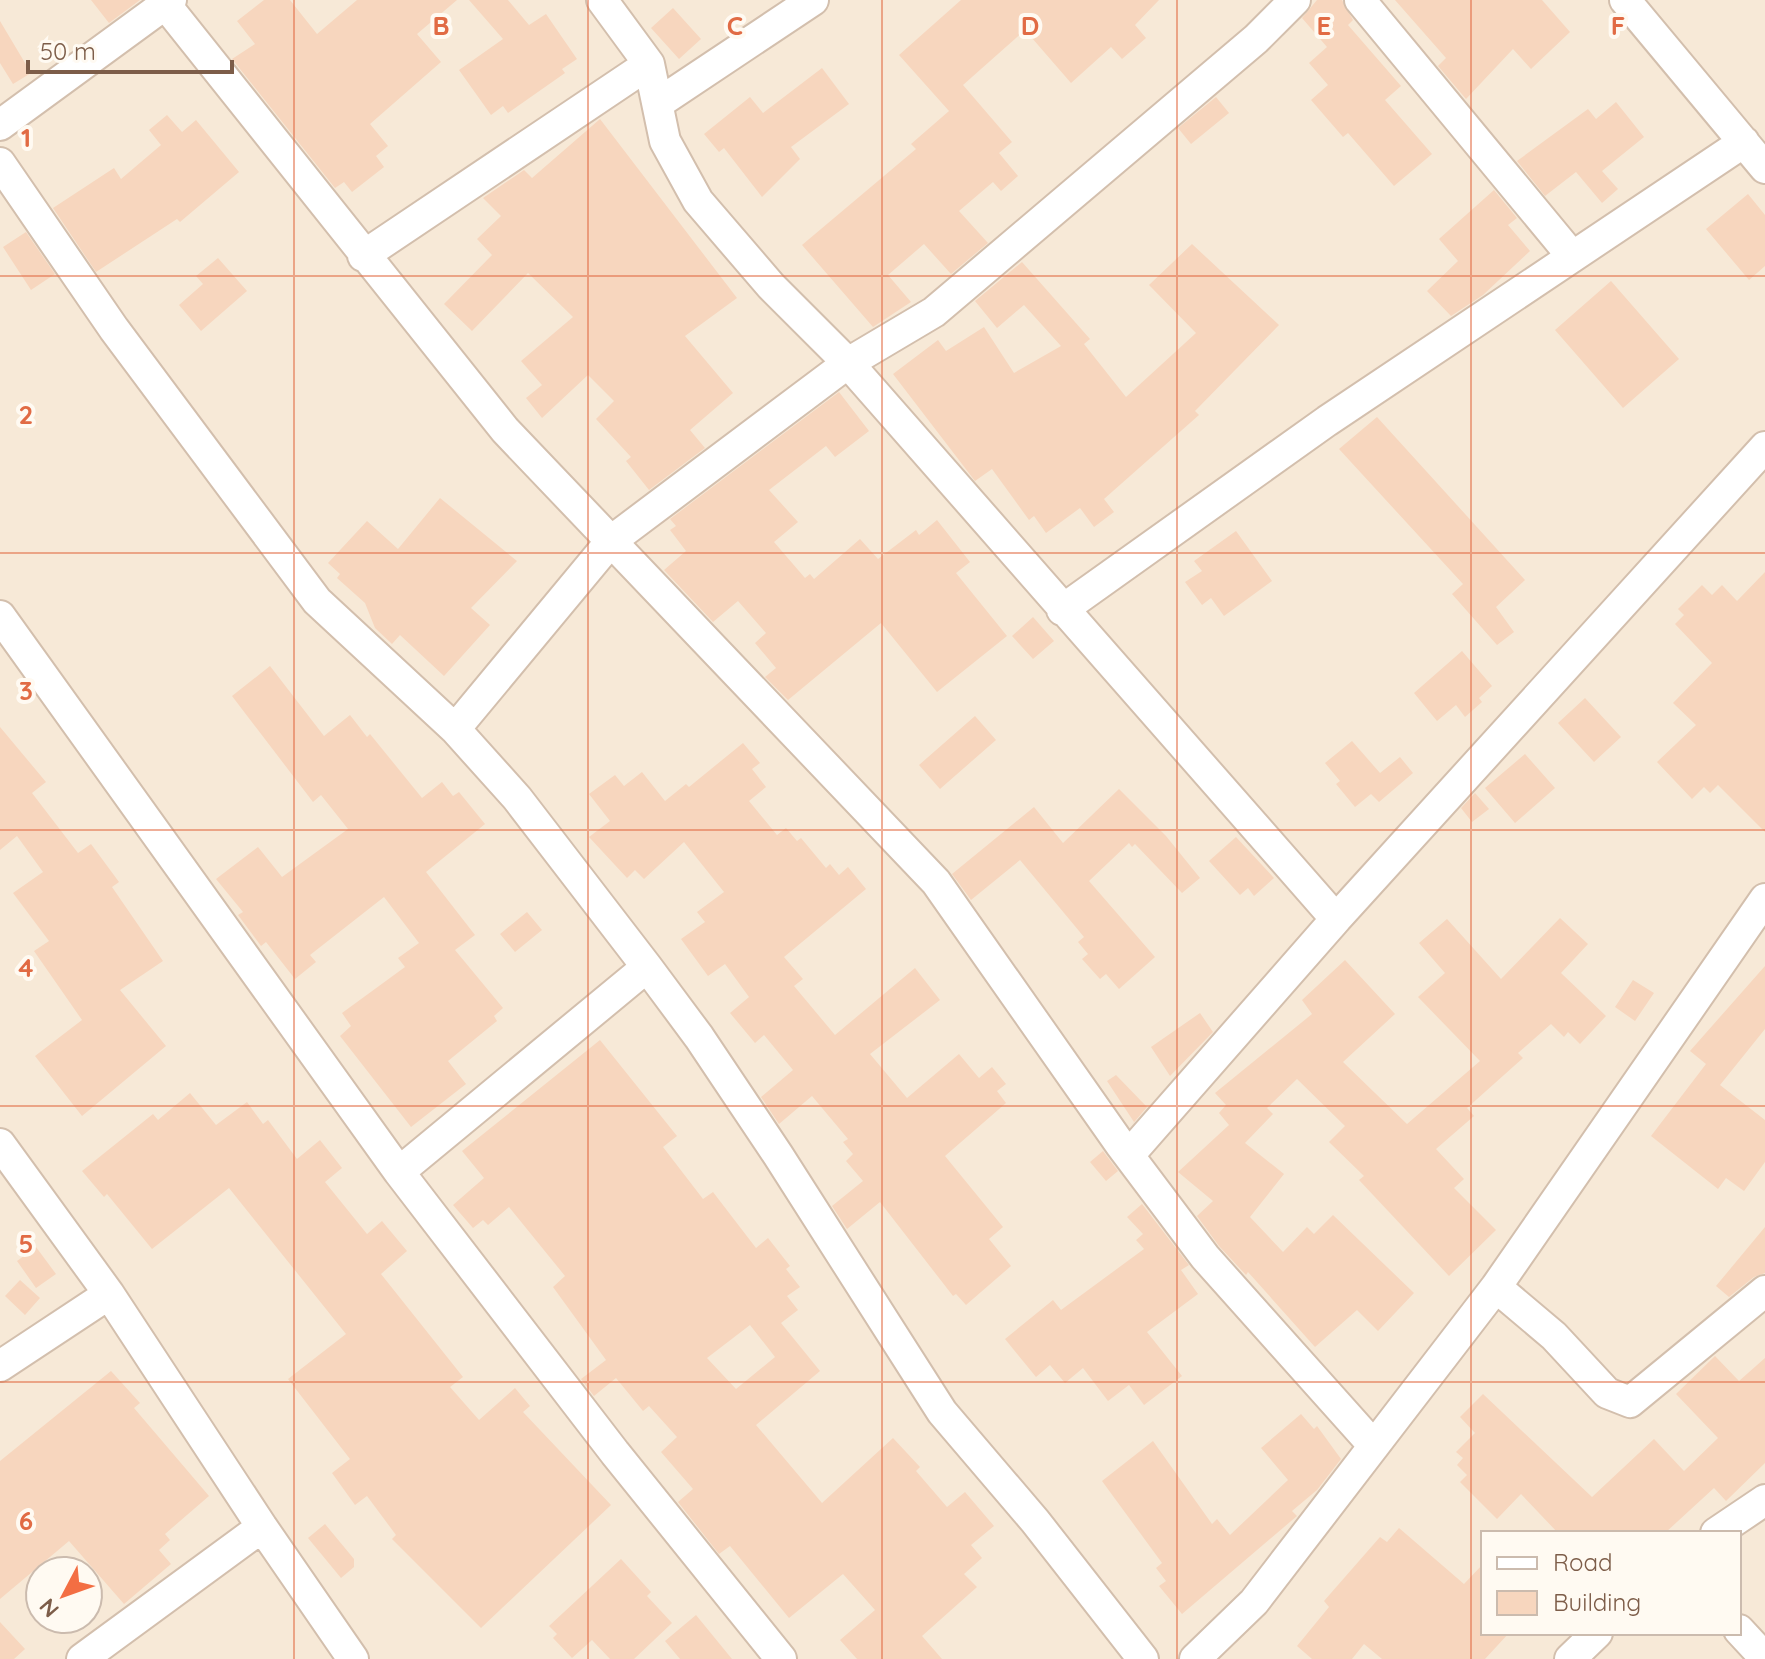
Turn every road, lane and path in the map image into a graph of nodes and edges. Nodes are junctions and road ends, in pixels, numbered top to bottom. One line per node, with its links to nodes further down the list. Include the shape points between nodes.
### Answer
1 (602, 0): 7 (street)
2 (813, 0): 8 (street)
3 (1295, 0): 15 (street, via 1256,39 934,312)
4 (1360, 0): 14 (street)
5 (1625, 0): 10 (street)
6 (168, 2): 9 (street); 13 (street)
7 (649, 64): 8 (street); 13 (street)
8 (660, 102): 15 (street, via 665,141 698,201 771,286)
9 (0, 125)
10 (1744, 142): 12 (street); 14 (street)
11 (0, 163): 20 (street, via 114,329 317,601)
12 (1765, 168)
13 (363, 256): 17 (street, via 505,430)
14 (1572, 256): 18 (street, via 1327,421)
15 (848, 363): 17 (street); 18 (street)
16 (1765, 447): 22 (street)
17 (611, 541): 20 (street); 25 (street, via 936,882)
18 (1062, 610): 22 (street)
19 (0, 616): 26 (street)
20 (455, 729): 23 (street, via 517,798)
21 (1765, 899): 27 (street)
22 (1336, 919): 25 (street)
23 (647, 967): 26 (street); 41 (street, via 778,1155 942,1412)
24 (0, 1144): 29 (street)
25 (1129, 1155): 31 (street, via 1205,1257)
26 (399, 1172): 40 (street)
27 (1496, 1287): 28 (street, via 1554,1336 1607,1393 1630,1402); 31 (street)
28 (1765, 1291)
29 (109, 1294): 30 (street); 33 (street)
30 (0, 1366)
31 (1374, 1446): 42 (street, via 1254,1602)
32 (1765, 1500): 34 (street)
33 (262, 1527): 38 (street); 39 (street)
34 (1719, 1531)
35 (1741, 1632): 37 (street)
36 (1595, 1635): 43 (street)
37 (1765, 1658)
38 (82, 1659)
39 (353, 1659)
40 (781, 1659)
41 (1143, 1659)
42 (1195, 1659)
43 (1570, 1659)

